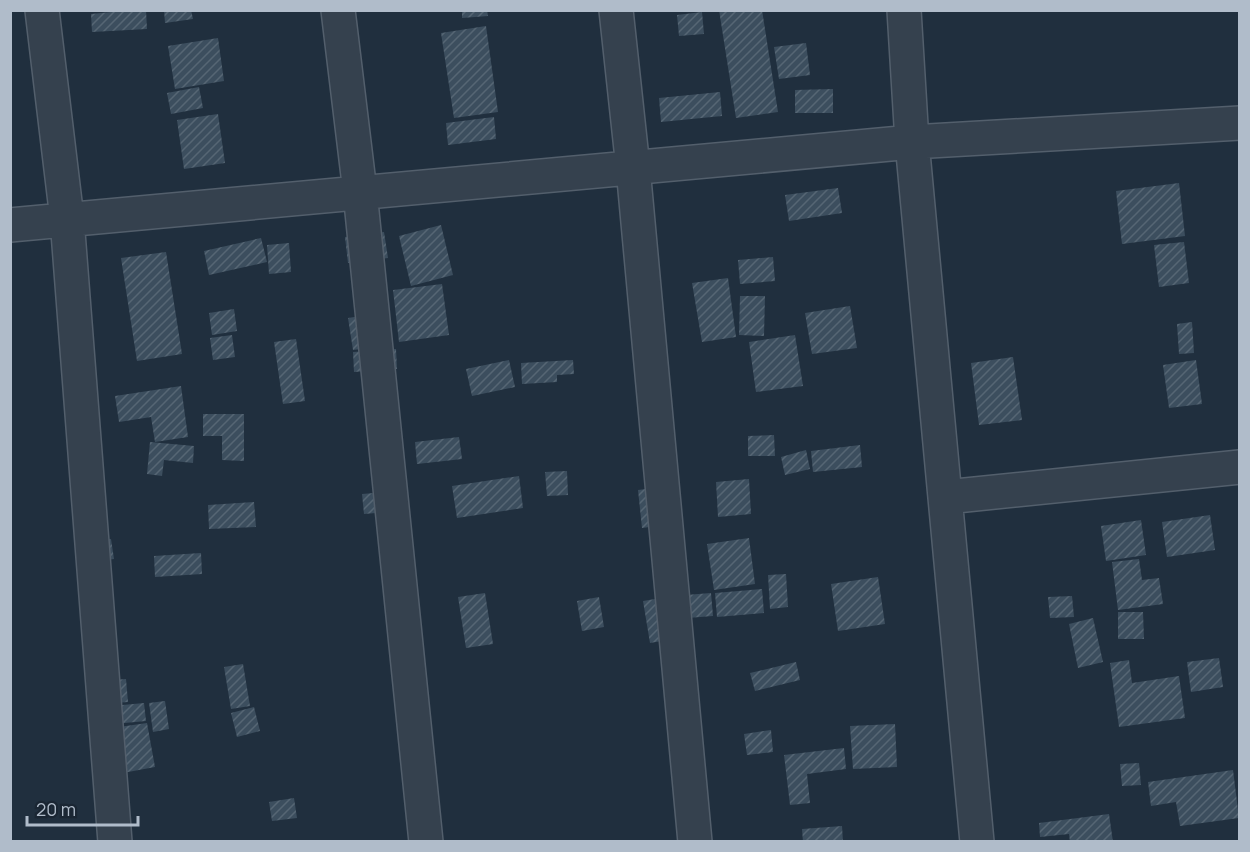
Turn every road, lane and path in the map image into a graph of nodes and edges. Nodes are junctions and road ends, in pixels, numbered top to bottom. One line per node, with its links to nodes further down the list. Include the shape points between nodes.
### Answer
1 (42, 10): 9 (street)
2 (338, 10): 8 (street)
3 (616, 10): 7 (street)
4 (904, 10): 6 (street)
5 (1239, 123): 6 (street)
6 (912, 142): 7 (street); 12 (street)
7 (633, 168): 8 (street); 15 (street)
8 (360, 192): 9 (street); 14 (street)
9 (67, 219): 10 (street); 13 (street)
10 (10, 225)
11 (1239, 467): 12 (street)
12 (946, 497): 16 (street)
13 (115, 842)
14 (426, 842)
15 (695, 842)
16 (977, 842)

